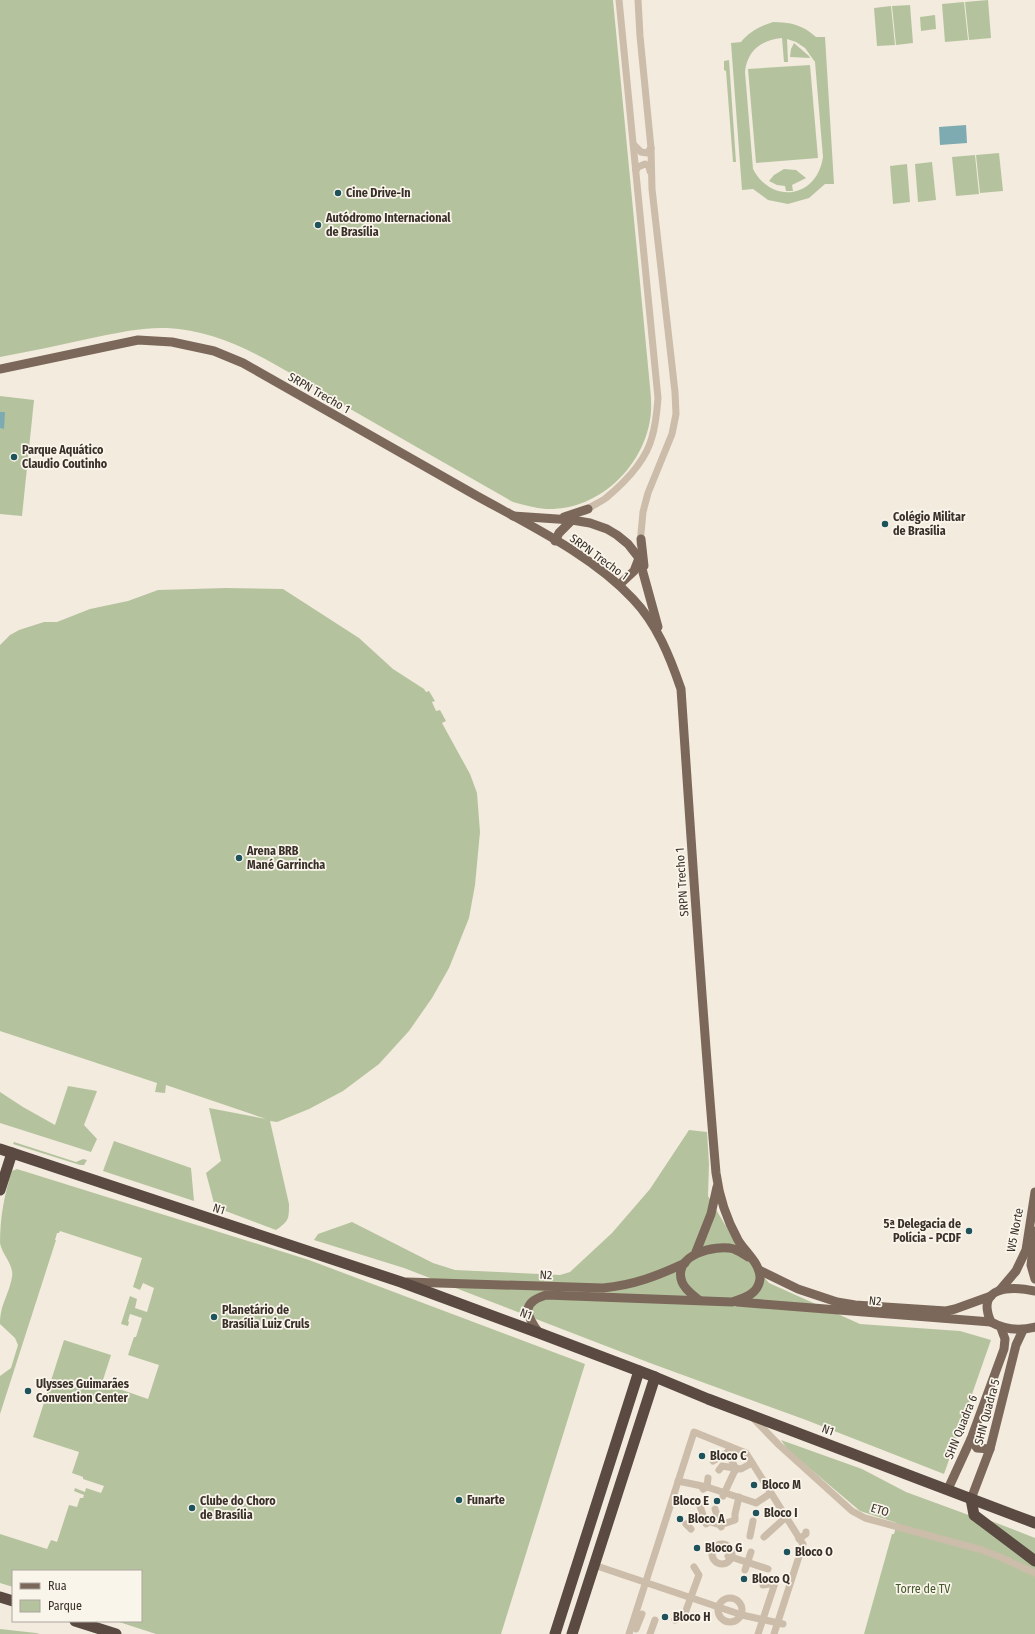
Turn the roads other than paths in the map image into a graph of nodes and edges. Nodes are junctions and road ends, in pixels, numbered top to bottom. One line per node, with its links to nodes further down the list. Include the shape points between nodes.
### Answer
1 (619, 0): 3 (street)
2 (638, 0): 4 (street)
3 (634, 145): 4 (street, via 640,152 647,152); 5 (street)
4 (651, 148): 6 (street)
5 (636, 170): 6 (street, via 644,164 649,166); 8 (street, via 658,398 656,417 652,439 642,459 623,483 605,499)
6 (652, 189): 12 (street, via 676,414 672,434 642,512)
7 (0, 369): 9 (main road, SRPN Trecho 1, via 138,340 172,342 214,351 243,363)
8 (588, 509): 10 (main road); 11 (street)
9 (511, 516): 10 (main road); 13 (main road, SRPN Trecho 1)
10 (555, 518): 11 (main road)
11 (572, 520): 13 (main road); 14 (main road, via 608,529 628,544)
12 (641, 539): 14 (street); 15 (main road)
13 (555, 541): 16 (main road, SRPN Trecho 1, via 585,559)
14 (639, 558): 15 (main road); 16 (main road, via 634,571)
15 (644, 577): 17 (main road)
16 (619, 585): 17 (main road, SRPN Trecho 1, via 650,619)
17 (660, 637): 20 (main road, SRPN Trecho 1, via 681,689 704,1035)
18 (0, 1150): 19 (highway, N1)
19 (12, 1153): 21 (highway); 29 (highway, N1)
20 (718, 1186): 24 (main road, SRPN Trecho 1, via 711,1214); 25 (main road, SRPN Trecho 1, via 739,1241)
21 (0, 1190)
22 (1035, 1192): 30 (main road, W5 Norte, via 1026,1250 1016,1271)
23 (1035, 1231): 28 (main road, W5 Norte, via 1031,1265)
24 (696, 1252): 25 (main road, via 719,1247 735,1249); 26 (main road)
25 (751, 1258): 27 (main road)
26 (684, 1263): 29 (main road, N2, via 643,1281 603,1288); 33 (main road, via 682,1282 687,1291)
27 (759, 1270): 32 (main road, N2, via 820,1297 855,1305 946,1311); 34 (main road, via 760,1279 752,1294)
28 (1035, 1279)
29 (401, 1282): 39 (highway, N1)
30 (1000, 1290): 31 (main road, via 1011,1288); 32 (main road, N2)
31 (1035, 1291)
32 (991, 1296): 35 (main road, via 987,1308)
33 (700, 1300): 34 (main road); 39 (main road, N2, via 546,1295 529,1303 527,1312)
34 (732, 1302): 35 (main road, N2)
35 (991, 1322): 37 (main road)
36 (1035, 1327): 38 (main road)
37 (1001, 1328): 38 (main road); 43 (main road, SHN Quadra 6, via 1005,1339 1004,1349)
38 (1023, 1330): 44 (main road, SHN Quadra 5, via 1016,1346)
39 (539, 1333): 40 (highway, N1)
40 (639, 1371): 41 (highway, N1); 98 (highway)
41 (655, 1377): 42 (highway, N1); 73 (highway)
42 (750, 1415): 53 (highway, N1); 77 (street, ETO, via 852,1511 865,1518 982,1550)
43 (971, 1439): 44 (main road, via 977,1448); 53 (main road, SHN Quadra 6)
44 (990, 1449): 56 (main road, SHN Quadra 5)
45 (729, 1450): 46 (street); 47 (street, via 746,1453); 49 (street); 51 (street, via 694,1432)
46 (713, 1461)
47 (750, 1464): 49 (street); 54 (street, via 762,1475)
48 (719, 1470): 49 (street, via 722,1466)
49 (736, 1470): 55 (street)
50 (708, 1478): 52 (street)
51 (678, 1480): 52 (street); 78 (street, via 654,1572)
52 (705, 1488): 55 (street)
53 (948, 1489): 56 (highway, N1)
54 (771, 1493): 57 (street, via 756,1503); 61 (street)
55 (724, 1494): 57 (street)
56 (971, 1499): 64 (highway, N1); 72 (highway, via 974,1515)
57 (739, 1500): 65 (street, via 735,1520)
58 (699, 1504): 65 (street, via 705,1522)
59 (788, 1505): 61 (street)
60 (715, 1509): 65 (street)
61 (779, 1511): 62 (street)
62 (786, 1517): 68 (street); 69 (street)
63 (754, 1521): 67 (street)
64 (1035, 1523)
65 (721, 1526)
66 (806, 1532): 69 (street)
67 (750, 1536)
68 (764, 1536)
69 (799, 1539): 95 (street, via 803,1544)
70 (751, 1552): 74 (street)
71 (730, 1557): 71 (street, via 732,1552 728,1543 715,1546 712,1551 713,1559 720,1565 727,1563); 74 (street)
72 (1035, 1561)
73 (594, 1565): 78 (street); 99 (highway)
74 (746, 1566): 76 (street)
75 (694, 1567): 81 (street, via 701,1577)
76 (768, 1569)
77 (1035, 1573)
78 (646, 1582): 81 (street); 100 (street)
79 (763, 1585): 89 (street, via 775,1583)
80 (0, 1597): 83 (highway)
81 (692, 1597): 84 (street); 88 (street)
82 (734, 1598): 84 (street, via 722,1600); 85 (street); 87 (street, via 741,1604)
83 (12, 1601)
84 (718, 1606): 85 (street); 94 (street, via 719,1615)
85 (731, 1610): 87 (street); 94 (street)
86 (642, 1614): 96 (street)
87 (742, 1615): 89 (street); 94 (street, via 736,1622)
88 (684, 1616): 91 (street); 92 (street)
89 (763, 1619): 95 (street); 102 (street)
90 (655, 1620): 101 (street)
91 (675, 1620)
92 (690, 1621)
93 (78, 1622): 97 (highway)
94 (726, 1622)
95 (780, 1623): 103 (street)
96 (636, 1629)
97 (116, 1634)
98 (555, 1634)
99 (572, 1634)
100 (629, 1634)
101 (650, 1634)
102 (758, 1634)
103 (774, 1634)

